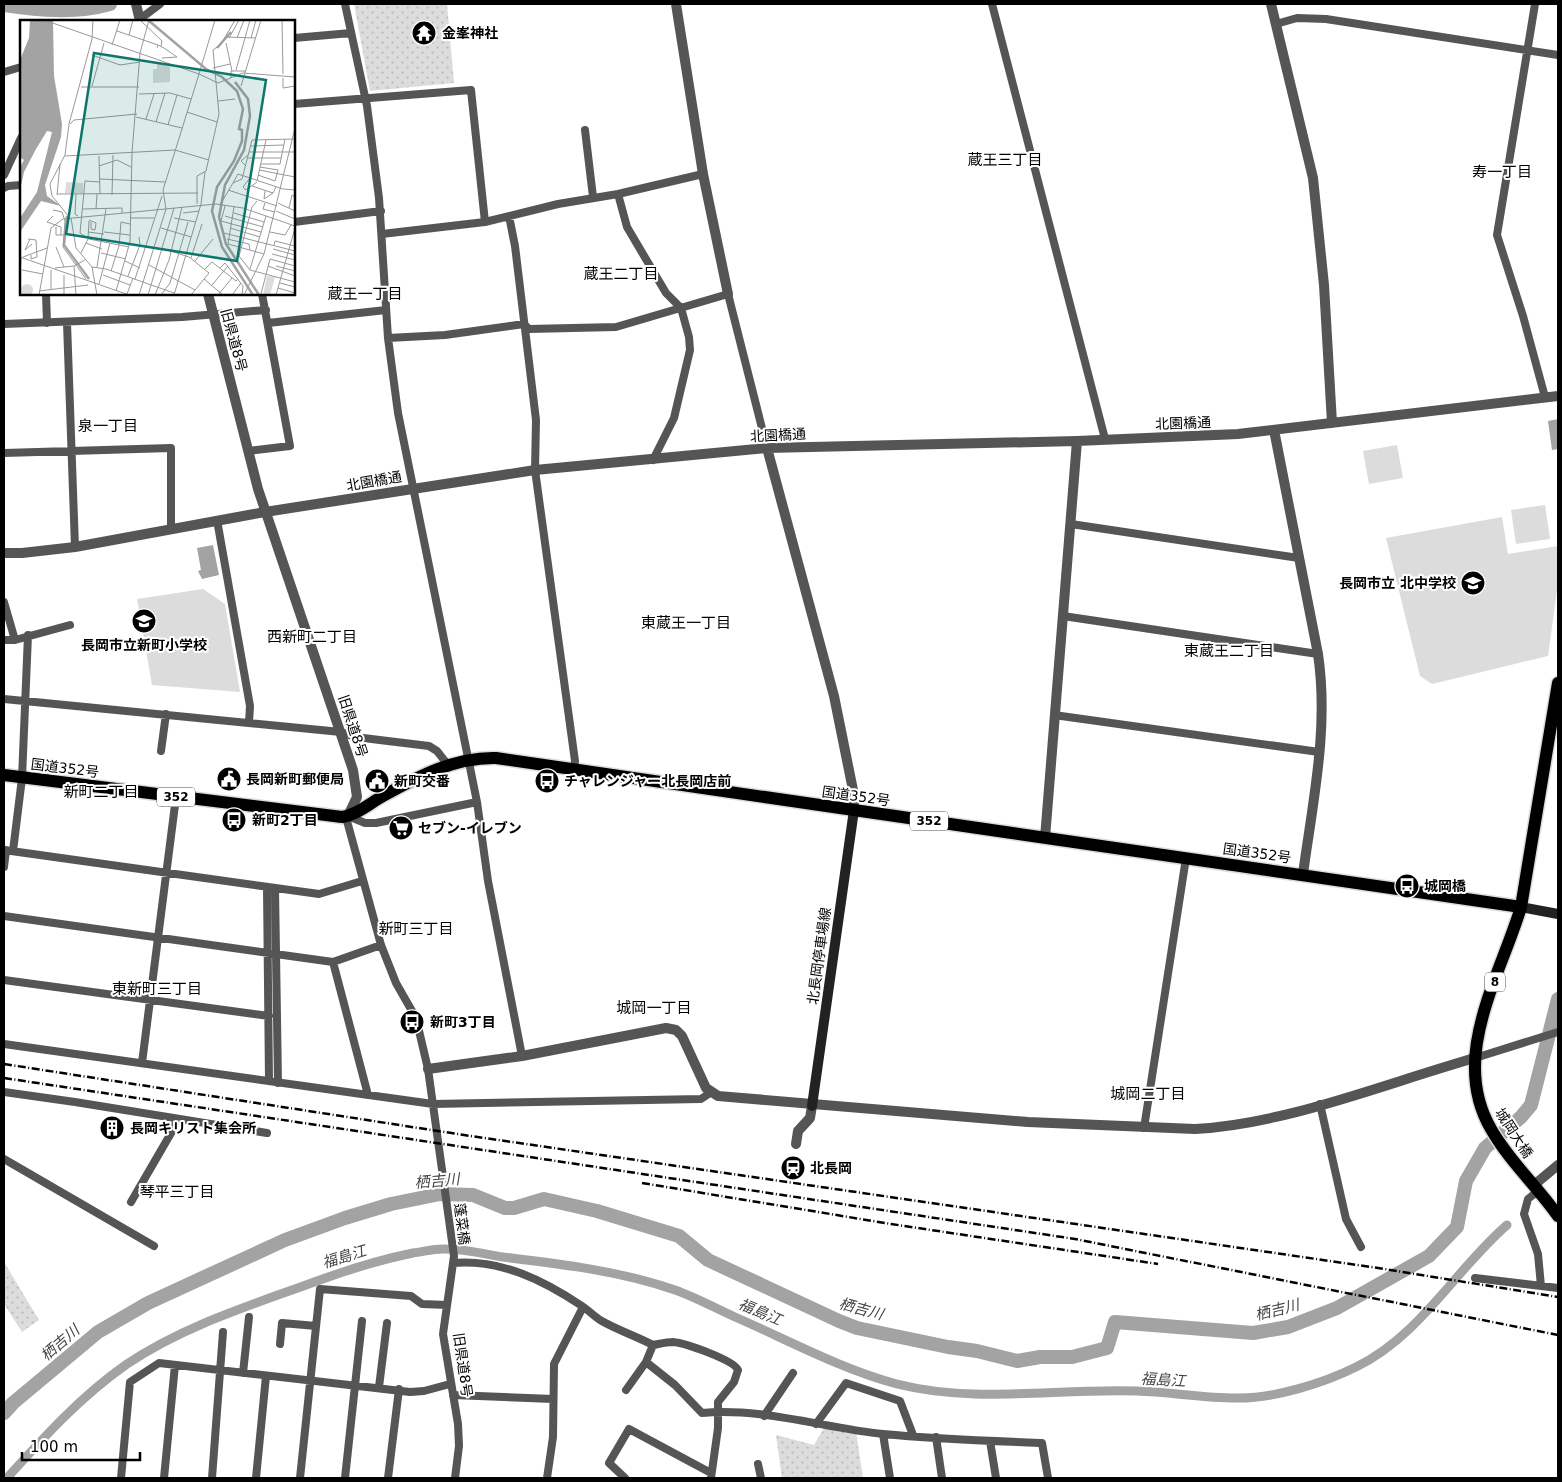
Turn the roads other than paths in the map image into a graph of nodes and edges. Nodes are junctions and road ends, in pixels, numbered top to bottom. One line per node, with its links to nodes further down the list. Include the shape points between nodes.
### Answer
1 (160, 4): 7 (street)
2 (345, 4): 9 (street)
3 (676, 4): 19 (street)
4 (992, 4): 48 (street)
5 (1271, 4): 8 (street)
6 (1535, 4): 11 (street)
7 (138, 14)
8 (1276, 24): 11 (street, via 1297,18 1326,19); 46 (street, via 1313,178 1324,285)
9 (351, 33): 10 (street); 15 (street)
10 (295, 38)
11 (1528, 51): 12 (street); 45 (street, via 1497,235)
12 (1558, 55)
13 (20, 67): 14 (street)
14 (4, 72)
15 (365, 97): 16 (street); 25 (street); 28 (street, via 471,90)
16 (295, 104)
17 (585, 130): 24 (street)
18 (20, 140): 20 (street)
19 (703, 174): 23 (street); 30 (street)
20 (4, 175)
21 (20, 185): 22 (street)
22 (4, 188)
23 (618, 194): 24 (street); 34 (street, via 628,228 666,292)
24 (593, 197): 26 (street)
25 (381, 211): 27 (street); 29 (street)
26 (509, 216): 28 (street); 42 (street)
27 (295, 222)
28 (485, 222): 29 (street)
29 (382, 234): 36 (street)
30 (728, 294): 34 (street); 50 (street)
31 (46, 295): 38 (street)
32 (208, 295): 37 (street, 旧県道8号)
33 (262, 295): 35 (street)
34 (681, 308): 42 (street, via 616,326 529,329); 54 (street, via 690,350 674,418)
35 (266, 310): 37 (street); 40 (street)
36 (386, 310): 40 (street); 43 (street)
37 (212, 313): 39 (street); 51 (street, 旧県道8号)
38 (47, 322): 39 (street); 41 (street)
39 (68, 322): 52 (street)
40 (268, 323): 51 (street, via 290,446)
41 (4, 324)
42 (524, 324): 43 (street, via 445,335); 55 (street, via 536,420)
43 (388, 338): 56 (street)
44 (1558, 396): 45 (street, 北園橋通)
45 (1545, 397): 46 (street, 北園橋通)
46 (1332, 423): 47 (street, 北園橋通)
47 (1274, 430): 48 (street, 北園橋通); 63 (street)
48 (1105, 439): 49 (street, 北園橋通)
49 (1077, 441): 50 (street, 北園橋通); 59 (street)
50 (767, 448): 54 (street, 北園橋通); 87 (street, via 834,696 854,795)
51 (248, 450): 57 (street, 旧県道8号)
52 (72, 451): 53 (street); 60 (street, via 172,448); 61 (street)
53 (4, 453)
54 (652, 460): 55 (street, 北園橋通)
55 (535, 470): 56 (street, 北園橋通); 82 (street)
56 (412, 489): 57 (street, 北園橋通); 80 (street)
57 (265, 512): 58 (street, 北園橋通); 77 (street, 旧県道8号)
58 (217, 520): 60 (street, 北園橋通); 76 (street, via 250,706)
59 (1071, 524): 63 (street); 65 (street)
60 (172, 530): 61 (street, 北園橋通)
61 (75, 547): 62 (street, 北園橋通)
62 (4, 553)
63 (1299, 558): 70 (street)
64 (4, 602): 69 (street)
65 (1063, 616): 70 (street); 75 (street)
66 (70, 625): 67 (street)
67 (28, 635): 69 (street); 73 (street)
68 (4, 640): 69 (street)
69 (14, 640)
70 (1318, 654): 79 (street, via 1323,712)
71 (1558, 683): 97 (main road)
72 (4, 699): 73 (street)
73 (24, 702): 74 (street); 84 (street)
74 (166, 714): 76 (street); 78 (street)
75 (1054, 715): 79 (street); 89 (street)
76 (249, 722): 77 (street)
77 (341, 732): 81 (street, via 355,738 429,746); 88 (street, 旧県道8号, via 357,797)
78 (161, 751)
79 (1319, 752): 94 (street)
80 (468, 759): 81 (main road, 国道352号 / 352); 82 (main road, 国道352号 / 352, via 496,758); 86 (street)
81 (448, 765): 88 (main road, 国道352号 / 352, via 402,785)
82 (574, 771): 87 (main road, 国道352号 / 352)
83 (4, 775): 84 (main road, 国道352号 / 352)
84 (22, 778): 85 (main road, 国道352号 / 352); 90 (street)
85 (176, 796): 88 (main road, 国道352号 / 352); 93 (street)
86 (477, 802): 88 (street, via 376,823 365,823); 109 (street, via 488,881)
87 (854, 810): 89 (main road, 国道352号 / 352); 120 (main road, 北長岡停車場線)
88 (348, 816): 95 (street, 旧県道8号, via 347,826)
89 (1045, 838): 91 (main road, 国道352号 / 352)
90 (8, 851): 92 (street); 93 (street)
91 (1186, 858): 94 (main road, 国道352号 / 352); 122 (street)
92 (4, 867)
93 (165, 874): 96 (street); 100 (street)
94 (1303, 874): 97 (main road, 国道352号 / 352)
95 (362, 881): 96 (street, via 319,894); 101 (street, 旧県道8号)
96 (271, 888): 102 (street)
97 (1520, 907): 98 (main road); 110 (main road, 8, via 1482,1020)
98 (1557, 913)
99 (4, 916): 100 (street)
100 (157, 937): 102 (street); 105 (street)
101 (381, 945): 103 (street); 112 (street, 旧県道8号, via 396,984 416,1018)
102 (271, 953): 103 (street); 106 (street); 114 (street)
103 (333, 962): 117 (street)
104 (4, 980): 105 (street)
105 (150, 1000): 106 (street); 111 (street)
106 (268, 1016): 113 (street)
107 (1558, 1032): 110 (street)
108 (4, 1044): 111 (street)
109 (522, 1056): 112 (street); 116 (street, via 657,1029 672,1029 685,1041)
110 (1475, 1058): 119 (street); 128 (main road, 城岡大橋 / 8, via 1481,1109 1502,1147)
111 (142, 1063): 113 (street)
112 (428, 1069): 118 (street, 旧県道8号)
113 (270, 1081): 114 (street)
114 (278, 1083): 117 (street)
115 (4, 1092): 121 (street)
116 (710, 1093): 118 (street, via 700,1099); 120 (street)
117 (368, 1095): 118 (street)
118 (433, 1104): 127 (street, 旧県道8号)
119 (1320, 1104): 122 (street, via 1270,1118 1212,1128); 132 (street, via 1346,1219)
120 (812, 1106): 122 (street); 124 (street, via 810,1118 798,1131)
121 (177, 1119): 123 (street); 129 (street)
122 (1144, 1128)
123 (267, 1133)
124 (796, 1144)
125 (4, 1159): 131 (street)
126 (1558, 1165): 128 (street)
127 (442, 1166): 133 (street, 蓬菜橋)
128 (1536, 1188): 130 (main road, 8); 135 (street, via 1528,1199 1524,1214 1538,1254)
129 (131, 1202)
130 (1558, 1216)
131 (154, 1246)
132 (1361, 1247)
133 (453, 1259): 137 (street, 旧県道8号); 138 (street, via 517,1270)
134 (1475, 1278): 135 (street)
135 (1542, 1286): 136 (street)
136 (1558, 1288)
137 (447, 1306): 142 (street, via 422,1304 411,1296 320,1289); 153 (street, 旧県道8号, via 444,1334)
138 (583, 1307): 145 (street, via 600,1320); 159 (street, via 554,1364)
139 (249, 1317): 150 (street)
140 (362, 1321): 154 (street)
141 (387, 1323): 155 (street)
142 (316, 1326): 144 (street, via 282,1323); 152 (street)
143 (223, 1332): 148 (street)
144 (280, 1344)
145 (652, 1345): 146 (street); 160 (street, via 673,1342 736,1365 738,1375 718,1402)
146 (646, 1362): 157 (street); 160 (street, via 675,1385 702,1413)
147 (175, 1365): 148 (street); 169 (street, via 159,1363 130,1382); 170 (street)
148 (221, 1371): 150 (street); 171 (street, via 214,1424)
149 (793, 1373): 161 (street)
150 (243, 1374): 151 (street)
151 (266, 1376): 152 (street); 172 (street)
152 (309, 1382): 154 (street); 173 (street)
153 (450, 1384): 156 (street, via 424,1391); 158 (street, 旧県道8号)
154 (355, 1385): 155 (street); 174 (street)
155 (379, 1387): 156 (street)
156 (399, 1389): 175 (street)
157 (626, 1390)
158 (453, 1395): 159 (street); 176 (street, 旧県道8号, via 459,1446)
159 (553, 1399): 177 (street, via 553,1438)
160 (717, 1411): 161 (street); 168 (street, via 718,1428)
161 (764, 1416): 162 (street)
162 (816, 1424): 163 (street); 164 (street, via 846,1383 900,1401)
163 (883, 1434): 164 (street); 180 (street)
164 (914, 1436): 165 (street)
165 (936, 1438): 166 (street); 181 (street)
166 (990, 1441): 182 (street); 183 (street, via 1042,1443)
167 (758, 1464): 179 (street)
168 (711, 1476): 178 (street, via 629,1429 609,1463)
169 (121, 1478)
170 (164, 1478)
171 (212, 1478)
172 (256, 1478)
173 (300, 1478)
174 (345, 1478)
175 (388, 1478)
176 (456, 1478)
177 (547, 1478)
178 (625, 1478)
179 (760, 1478)
180 (890, 1478)
181 (942, 1478)
182 (996, 1478)
183 (1048, 1478)

